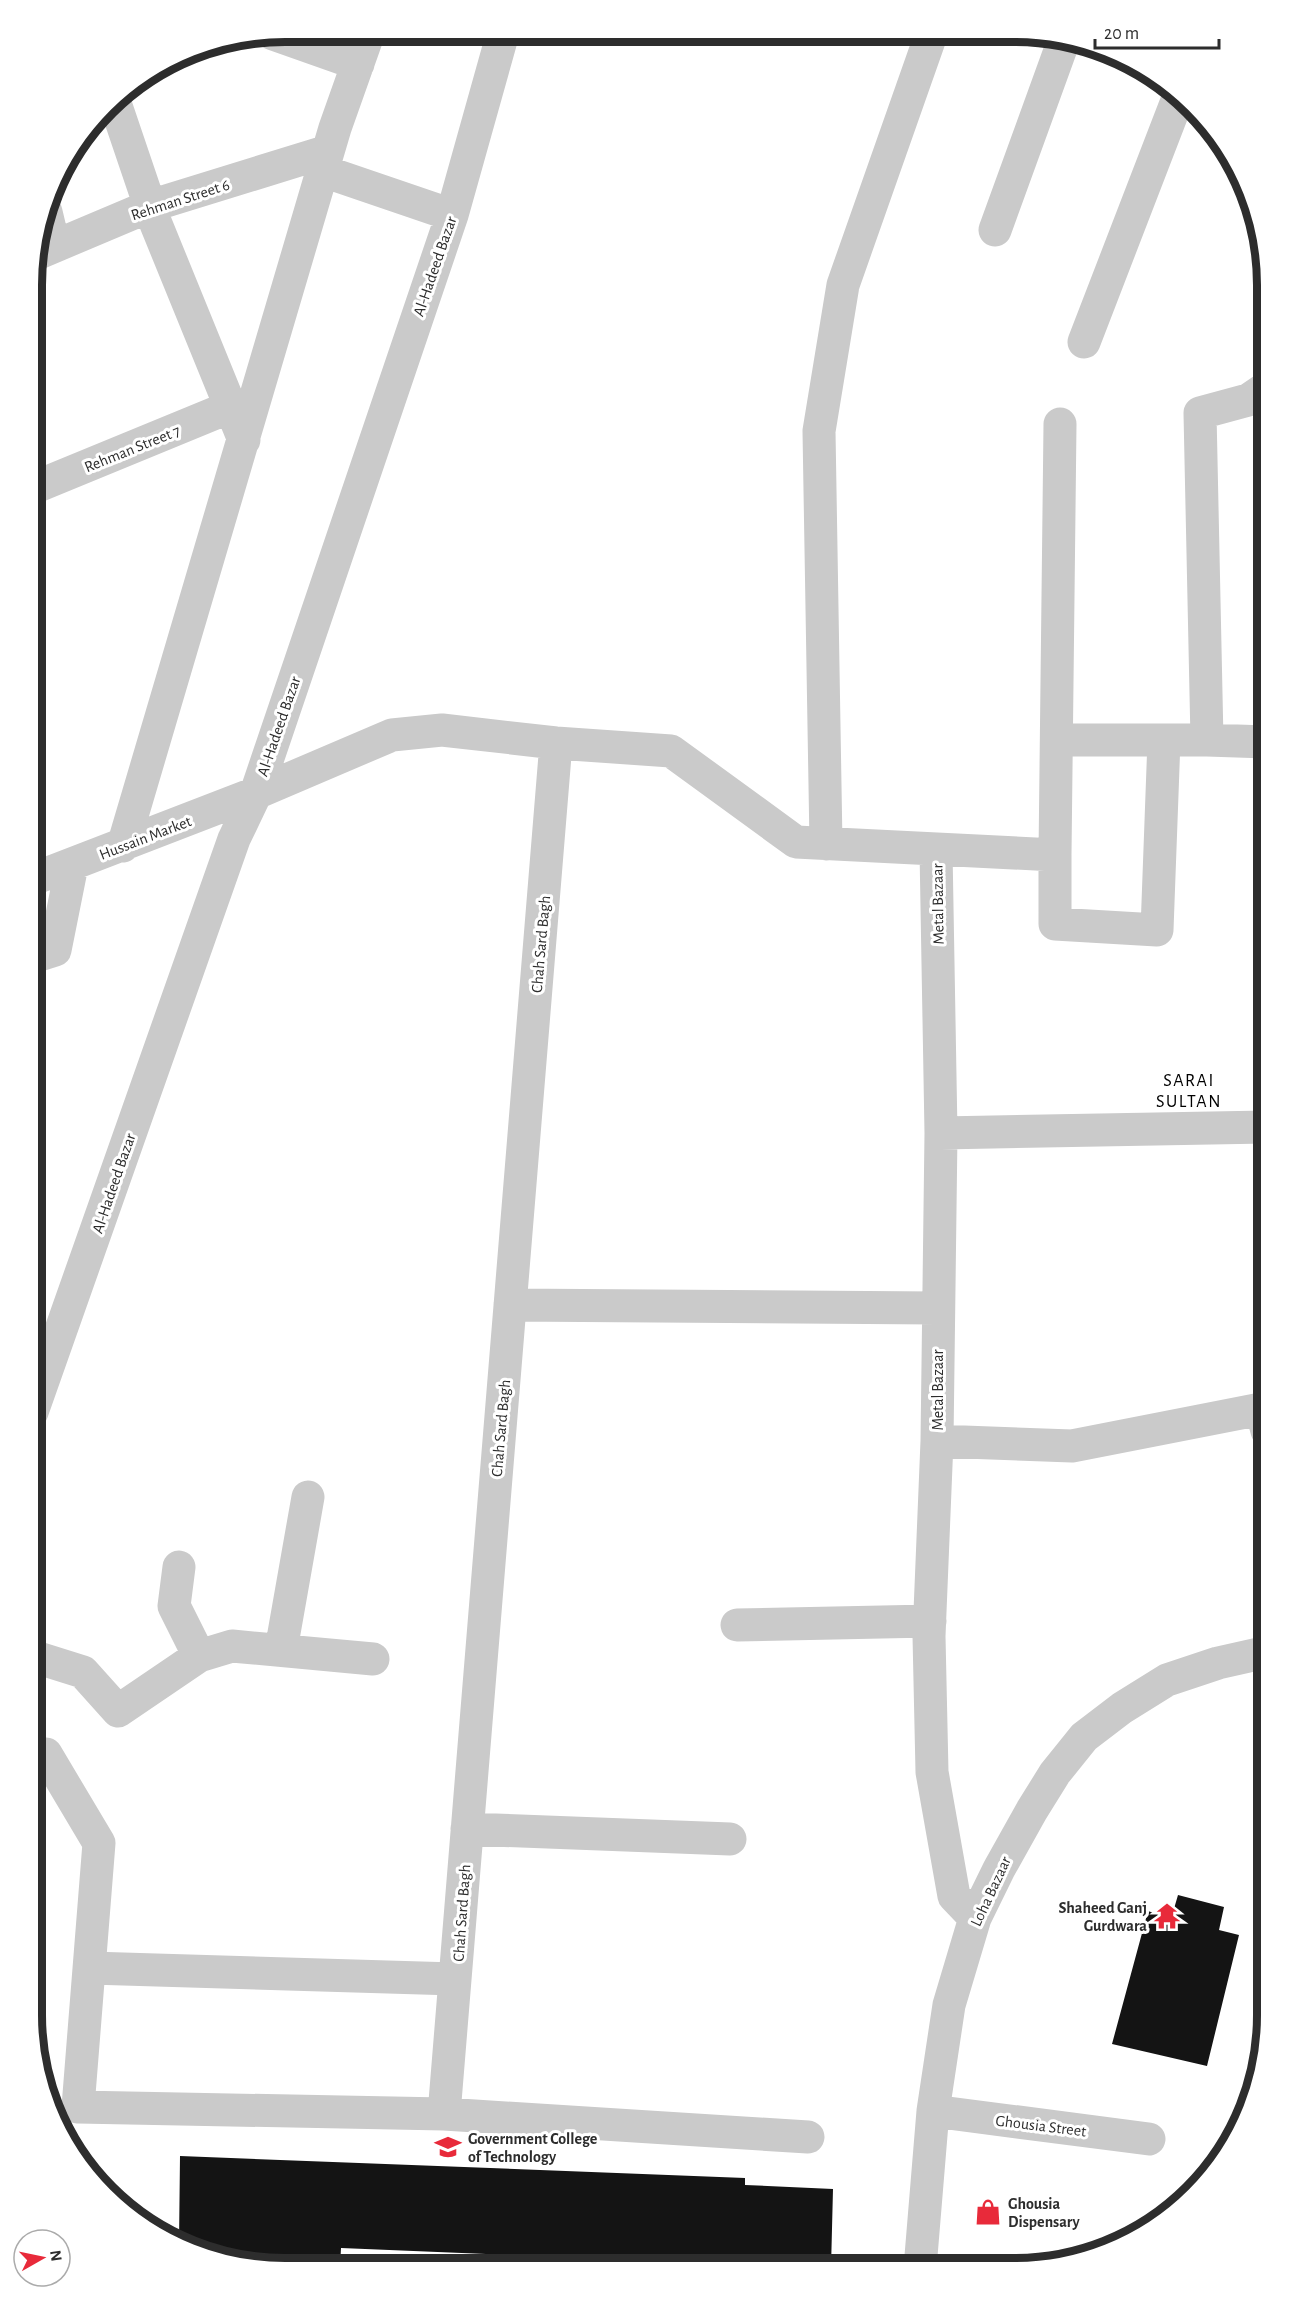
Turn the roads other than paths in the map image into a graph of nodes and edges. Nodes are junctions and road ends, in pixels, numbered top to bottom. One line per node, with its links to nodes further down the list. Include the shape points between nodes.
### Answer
1 (296, 42): 6 (street)
2 (366, 42): 6 (street)
3 (500, 42): 11 (street, Al-Hadeed Bazar)
4 (929, 42): 26 (street, via 843,285 819,431)
5 (1061, 47): 12 (street)
6 (358, 64): 9 (street)
7 (1176, 104): 14 (street)
8 (117, 109): 10 (street)
9 (326, 161): 10 (street, Rehman Street 6); 11 (street); 18 (street)
10 (150, 206): 13 (street, Rehman Street 6); 16 (street)
11 (452, 215): 25 (street, Al-Hadeed Bazar)
12 (995, 230)
13 (44, 250)
14 (1084, 342)
15 (1257, 394): 22 (street, via 1200,413)
16 (230, 407): 18 (street); 19 (street, Rehman Street 7)
17 (1060, 424): 20 (street)
18 (244, 440): 27 (street)
19 (42, 484)
20 (1056, 740): 21 (street); 29 (street)
21 (1164, 740): 22 (street); 29 (street, via 1157,930 1055,924)
22 (1207, 740): 24 (street)
23 (556, 742): 25 (street, Hussain Market, via 442,730 392,735); 26 (street, Hussain Market, via 671,751 796,842); 35 (street, Chah Sard Bagh)
24 (1257, 742)
25 (256, 793): 27 (street, Hussain Market); 37 (street, Al-Hadeed Bazar, via 234,839)
26 (825, 844): 28 (street, Hussain Market)
27 (123, 846): 30 (street, Hussain Market)
28 (936, 850): 29 (street, Hussain Market); 34 (street, Metal Bazaar)
29 (1055, 855)
30 (72, 865): 31 (street, Hussain Market); 32 (street, via 55,951)
31 (42, 876)
32 (42, 955)
33 (1257, 1127): 34 (street)
34 (941, 1133): 36 (street, Metal Bazaar)
35 (510, 1305): 36 (street); 50 (street, Chah Sard Bagh)
36 (937, 1308): 39 (street, Metal Bazaar)
37 (42, 1384)
38 (1257, 1410): 39 (street, via 1072,1446)
39 (937, 1441): 42 (street, Metal Bazaar)
40 (308, 1497): 44 (street)
41 (179, 1567): 46 (street, via 174,1606)
42 (930, 1621): 43 (street); 52 (street, Metal Bazaar, via 932,1773 954,1896)
43 (737, 1625)
44 (281, 1650): 46 (street, via 232,1646); 48 (street)
45 (1257, 1654): 52 (street, Loha Bazaar, via 1167,1680 1084,1737 1032,1810)
46 (199, 1656): 47 (street, via 118,1711 83,1672)
47 (42, 1659)
48 (373, 1659)
49 (46, 1754): 53 (street, via 99,1843)
50 (467, 1829): 51 (street); 54 (street, Chah Sard Bagh)
51 (730, 1839)
52 (975, 1918): 55 (street, Loha Bazaar, via 949,2006)
53 (90, 1968): 54 (street); 56 (street, via 78,2107)
54 (455, 1979): 56 (street, Chah Sard Bagh)
55 (933, 2111): 58 (street, Ghousia Street); 59 (street, Loha Bazaar)
56 (444, 2114): 57 (street)
57 (808, 2137)
58 (1149, 2139)
59 (921, 2258)

